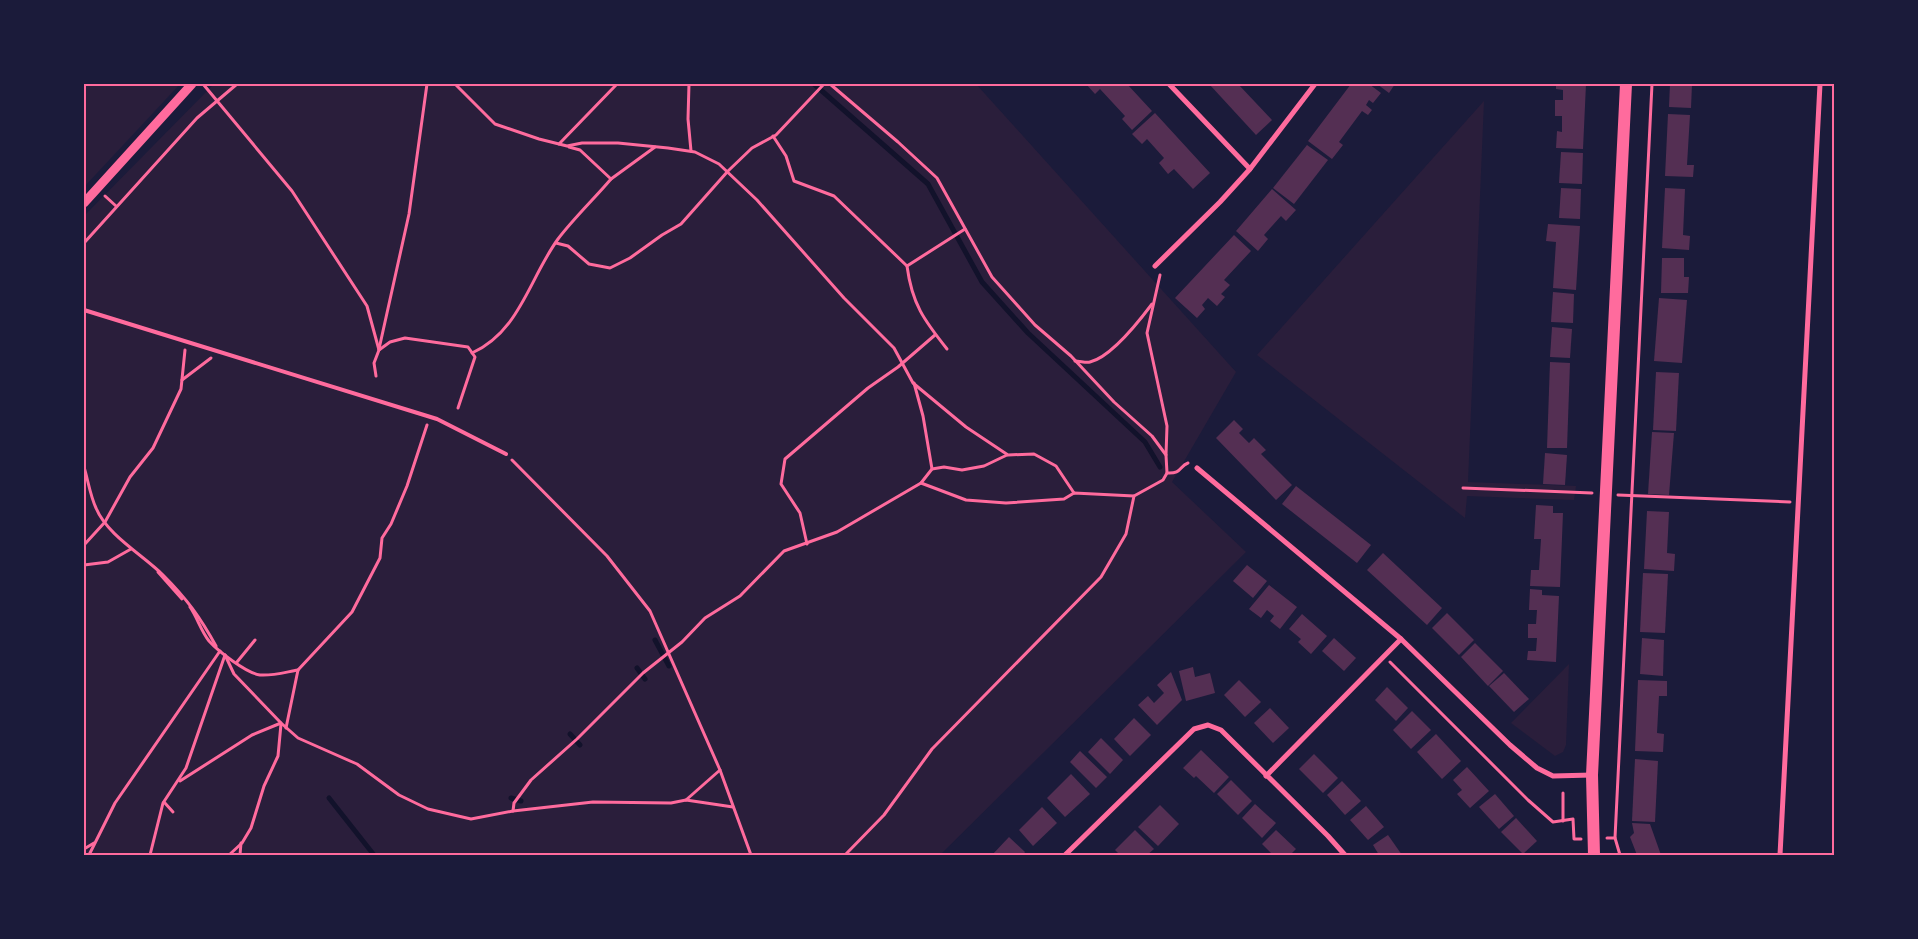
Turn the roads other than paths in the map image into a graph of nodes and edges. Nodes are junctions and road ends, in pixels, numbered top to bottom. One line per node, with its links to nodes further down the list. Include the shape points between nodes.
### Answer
1 (192, 84): 7 (street)
2 (1169, 84): 6 (street)
3 (1315, 84): 6 (street)
4 (1626, 84): 13 (main road)
5 (1820, 84): 18 (street)
6 (1250, 169): 8 (street)
7 (84, 203)
8 (1155, 266)
9 (84, 310): 10 (lane, via 437,420)
10 (506, 454)
11 (1197, 468): 12 (street)
12 (1401, 639): 13 (street, via 1537,768 1554,776); 14 (street)
13 (1592, 775): 17 (main road)
14 (1266, 776): 15 (street, via 1222,730 1208,725 1194,730); 16 (street)
15 (1065, 855)
16 (1344, 855)
17 (1594, 855)
18 (1780, 855)

